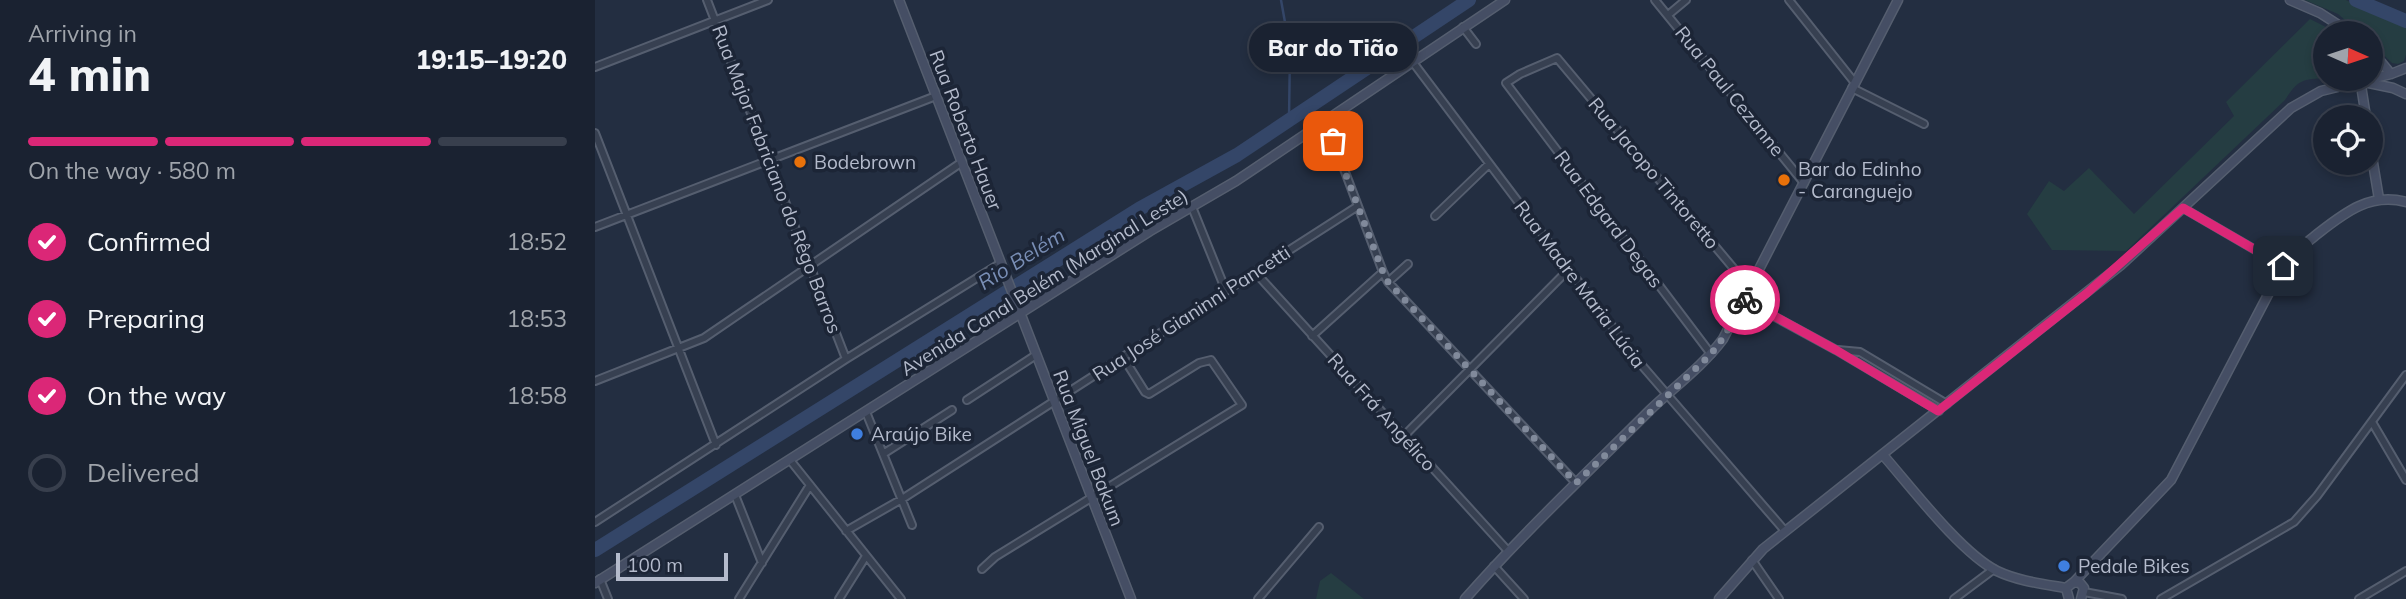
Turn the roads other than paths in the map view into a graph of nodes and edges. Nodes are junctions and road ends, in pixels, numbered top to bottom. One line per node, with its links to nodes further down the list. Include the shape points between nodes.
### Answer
1 (707, 0): 11 (street, Rua Major Fabriciano do Rêgo Barros)
2 (768, 0): 11 (street)
3 (899, 0): 26 (street, Rua Roberto Hauer)
4 (1505, 0): 13 (street, Avenida Canal Belém (Marginal Leste))
5 (1655, 0): 10 (street, Rua Paul Cezanne)
6 (1686, 0): 10 (street)
7 (1789, 0): 22 (street)
8 (1898, 0): 22 (street)
9 (2290, 0): 12 (street)
10 (1668, 15): 34 (street, Rua Paul Cezanne)
11 (715, 20): 17 (street); 30 (street, Rua Major Fabriciano do Rêgo Barros)
12 (2332, 21)
13 (1463, 27): 14 (street); 15 (street, Avenida Canal Belém (Marginal Leste))
14 (1476, 44)
15 (1412, 61): 27 (street, Avenida Canal Belém (Marginal Leste)); 32 (street, Rua Madre Maria Lúcia)
16 (2383, 64): 19 (street)
17 (595, 67)
18 (2406, 68): 19 (street)
19 (2391, 74): 20 (street)
20 (2383, 76)
21 (1506, 83): 51 (street, Rua Jacopo Tintoretto, via 1557,58); 58 (street, Rua Edgard Degas)
22 (1853, 85): 28 (street); 34 (street)
23 (2383, 86): 25 (street)
24 (2321, 91): 39 (street, via 2269,128)
25 (2406, 94)
26 (936, 96): 30 (street); 31 (street, Rua Roberto Hauer)
27 (1325, 119): 37 (street); 38 (street, Avenida Canal Belém (Marginal Leste))
28 (1924, 124)
29 (595, 133): 40 (street)
30 (769, 160): 40 (street); 44 (street, Rua Major Fabriciano do Rêgo Barros)
31 (962, 162): 44 (street); 46 (street, Rua Roberto Hauer)
32 (1489, 164): 41 (street); 47 (street, Rua Madre Maria Lúcia)
33 (2375, 175): 35 (street)
34 (1804, 183): 51 (street)
35 (2379, 199): 36 (street); 45 (street, via 2346,211)
36 (2406, 202)
37 (1358, 206): 48 (street, Rua José Gianinni Pancetti); 49 (street)
38 (1192, 208): 52 (street); 54 (street, Avenida Canal Belém (Marginal Leste))
39 (2183, 208): 45 (street); 68 (street, via 2121,265)
40 (627, 215): 42 (street); 56 (street)
41 (1435, 216)
42 (595, 227)
43 (1408, 264): 50 (street)
44 (810, 265): 56 (street, via 713,332); 61 (street, Rua Major Fabriciano do Rêgo Barros)
45 (2283, 266): 98 (street, via 2171,480)
46 (1002, 267): 54 (street, Rua Roberto Hauer); 61 (street)
47 (1569, 269): 62 (street); 65 (street, Rua Madre Maria Lúcia)
48 (1255, 272): 52 (street, Rua José Gianinni Pancetti); 55 (street, Rua Frá Angélico)
49 (1383, 272): 50 (street); 55 (street)
50 (1388, 282): 62 (street)
51 (1750, 288): 53 (street)
52 (1226, 291): 60 (street, Rua José Gianinni Pancetti)
53 (1744, 300): 57 (street); 58 (street)
54 (1019, 310): 59 (street, Rua Miguel Bakum); 71 (street, Avenida Canal Belém (Marginal Leste))
55 (1313, 336): 73 (street, Rua Frá Angélico)
56 (679, 349): 64 (street); 74 (street)
57 (1836, 350): 68 (street, via 1860,352); 70 (street)
58 (1711, 354): 65 (street)
59 (1037, 355): 66 (street); 67 (street, Rua Miguel Bakum)
60 (1123, 357): 67 (street, Rua José Gianinni Pancetti); 82 (street, via 1149,394 1211,360 1242,405)
61 (846, 359): 74 (street)
62 (1469, 369): 73 (street); 79 (street)
63 (2406, 375): 72 (street)
64 (595, 381)
65 (1667, 394): 79 (street); 88 (street, Rua Madre Maria Lúcia)
66 (967, 400)
67 (1054, 401): 82 (street, Rua Miguel Bakum); 83 (street, Rua José Gianinni Pancetti)
68 (1947, 404): 70 (street)
69 (952, 410): 75 (street)
70 (1938, 411): 76 (street)
71 (866, 412): 75 (street); 77 (street, Avenida Canal Belém (Marginal Leste))
72 (2371, 422): 78 (street); 114 (street, via 2294,522)
73 (1404, 436): 89 (street, Rua Frá Angélico)
74 (716, 445): 84 (street)
75 (883, 454): 83 (street)
76 (1883, 455): 88 (street); 95 (street, via 1964,545)
77 (790, 460): 80 (street); 81 (street, Avenida Canal Belém (Marginal Leste))
78 (2406, 480)
79 (1576, 483): 89 (street)
80 (810, 485): 87 (street); 92 (street)
81 (735, 495): 92 (street); 97 (street, Avenida Canal Belém (Marginal Leste))
82 (1092, 498): 94 (street); 105 (street, Rua Miguel Bakum)
83 (902, 499): 85 (street); 87 (street, Rua José Gianinni Pancetti)
84 (595, 522)
85 (912, 525)
86 (1319, 527): 106 (street)
87 (846, 531): 90 (street)
88 (1785, 531): 91 (street)
89 (1508, 551): 93 (street)
90 (866, 556): 103 (street); 104 (street)
91 (1752, 560): 109 (street); 110 (street)
92 (762, 563): 102 (street)
93 (1494, 566): 107 (street); 108 (street)
94 (982, 569)
95 (1994, 569): 99 (street); 111 (street)
96 (2406, 571): 115 (street)
97 (598, 581): 101 (street)
98 (2074, 582): 99 (street); 100 (street, via 2082,586)
99 (2066, 588): 112 (street)
100 (2083, 595): 113 (street)
101 (608, 599)
102 (739, 599)
103 (839, 599)
104 (901, 599)
105 (1131, 599)
106 (1258, 599)
107 (1465, 599)
108 (1524, 599)
109 (1719, 599)
110 (1779, 599)
111 (1954, 599)
112 (2069, 599)
113 (2122, 599)
114 (2161, 599)
115 (2359, 599)

